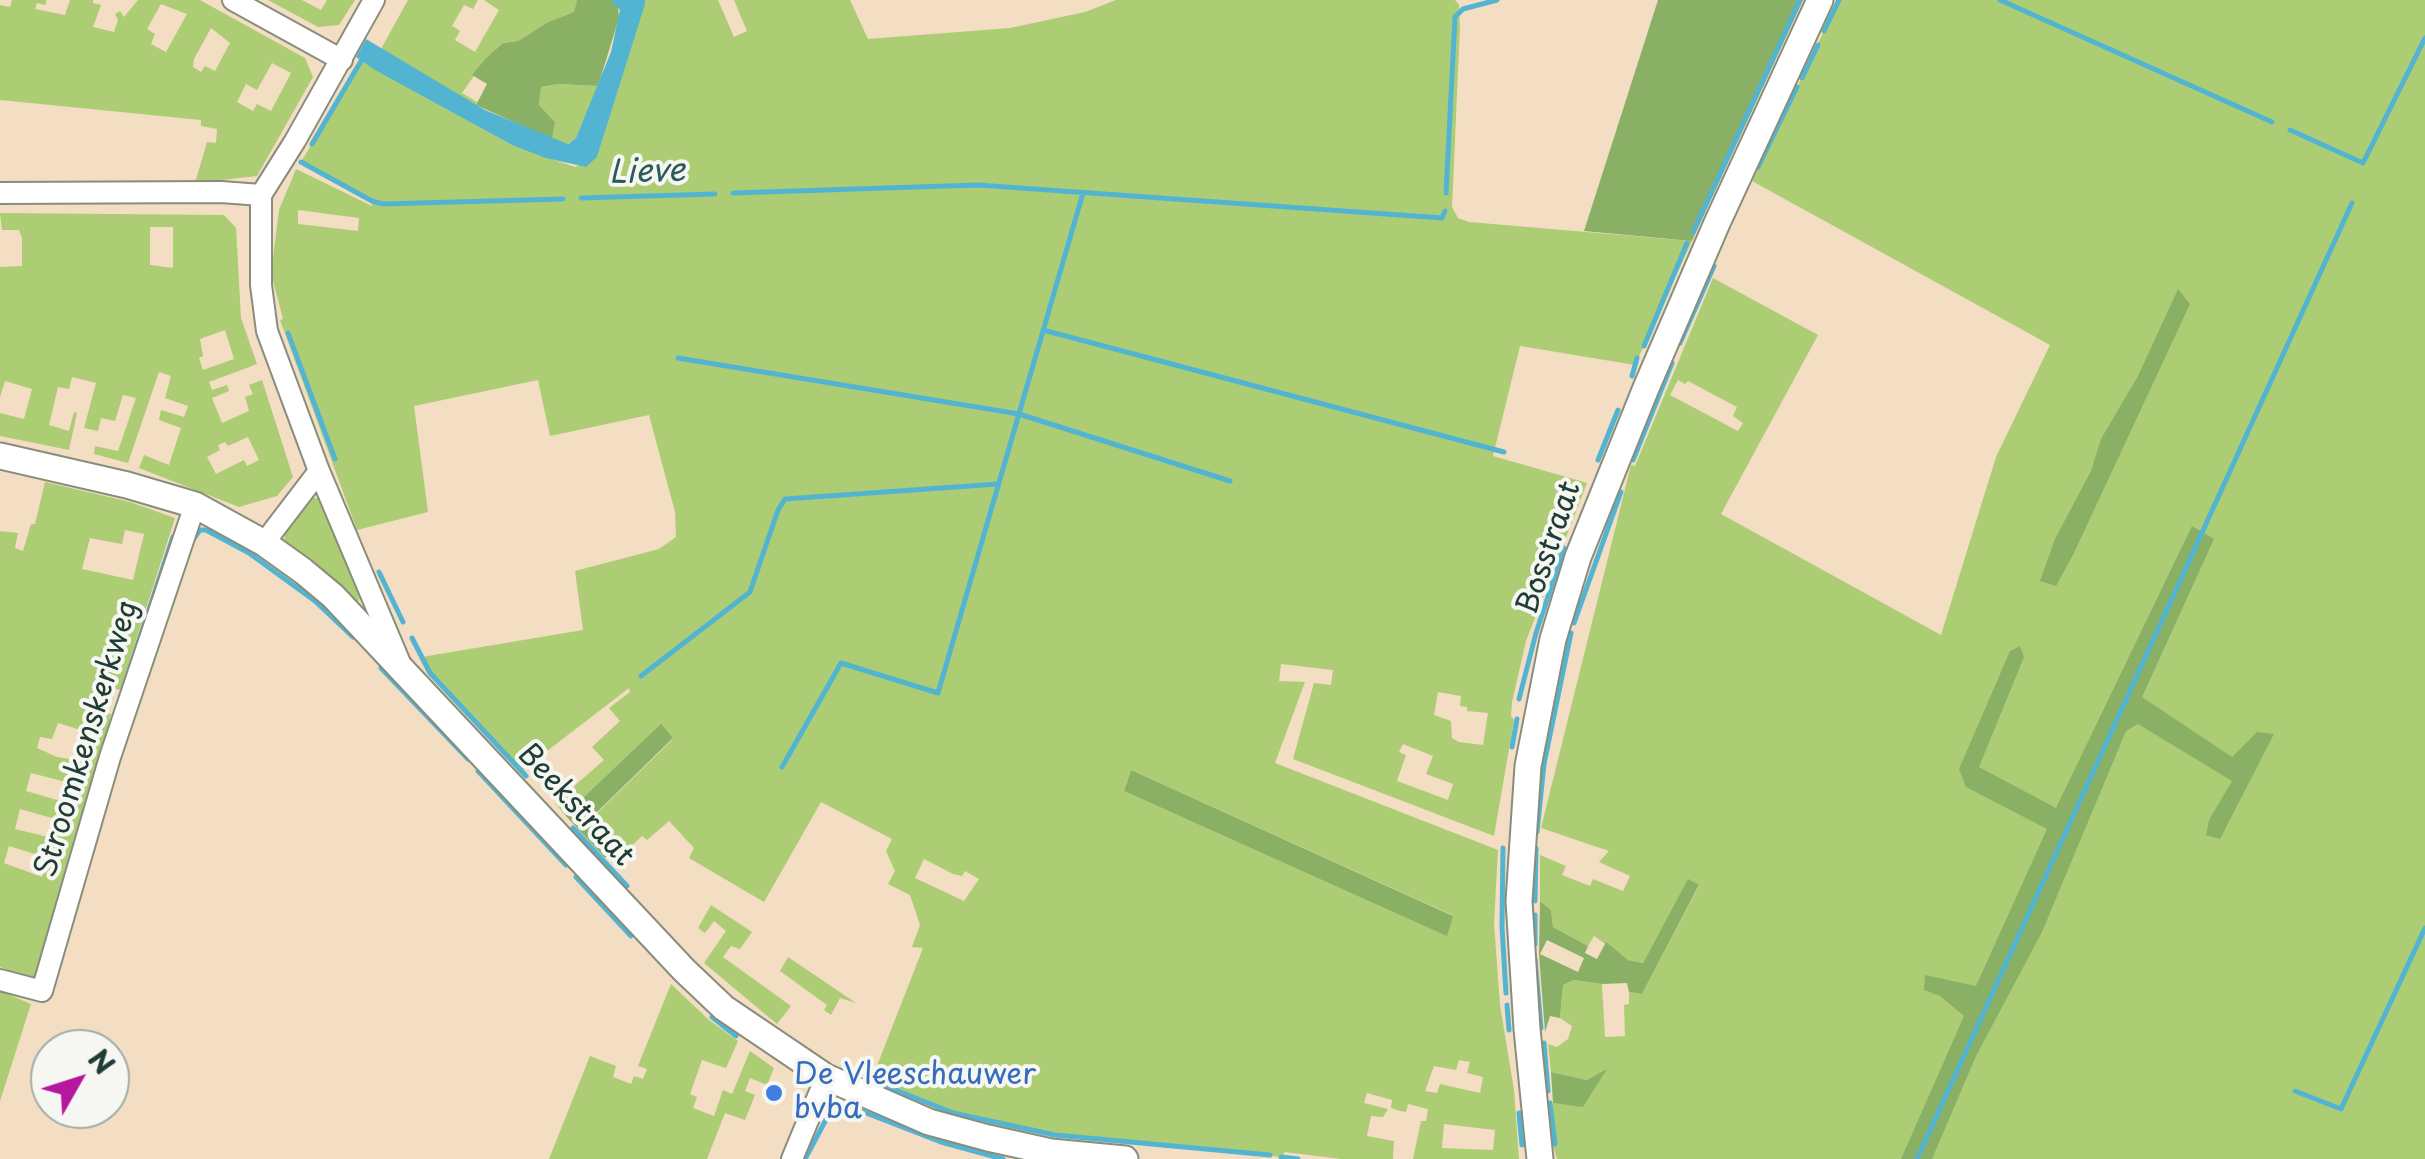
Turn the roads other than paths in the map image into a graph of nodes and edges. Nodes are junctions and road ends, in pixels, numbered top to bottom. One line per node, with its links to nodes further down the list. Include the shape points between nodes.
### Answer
1 (233, 0): 4 (street)
2 (374, 0): 4 (street)
3 (1820, 0): 16 (street, Bosstraat, via 1646,388 1553,638 1528,766 1520,901)
4 (342, 60): 6 (street)
5 (0, 193): 6 (street)
6 (261, 195): 8 (street, via 267,331)
7 (0, 456): 9 (street, Beekstraat)
8 (319, 471): 10 (street); 11 (street)
9 (195, 506): 10 (street, Beekstraat); 12 (street, Stroomkenskerkweg, via 110,756 42,992)
10 (264, 543): 11 (street, Beekstraat, via 333,596)
11 (402, 669): 13 (street, Beekstraat, via 684,970 724,1008)
12 (0, 980)
13 (826, 1077): 14 (street); 15 (street, Beekstraat, via 929,1122 1051,1152)
14 (792, 1159)
15 (1125, 1159)
16 (1540, 1159)

